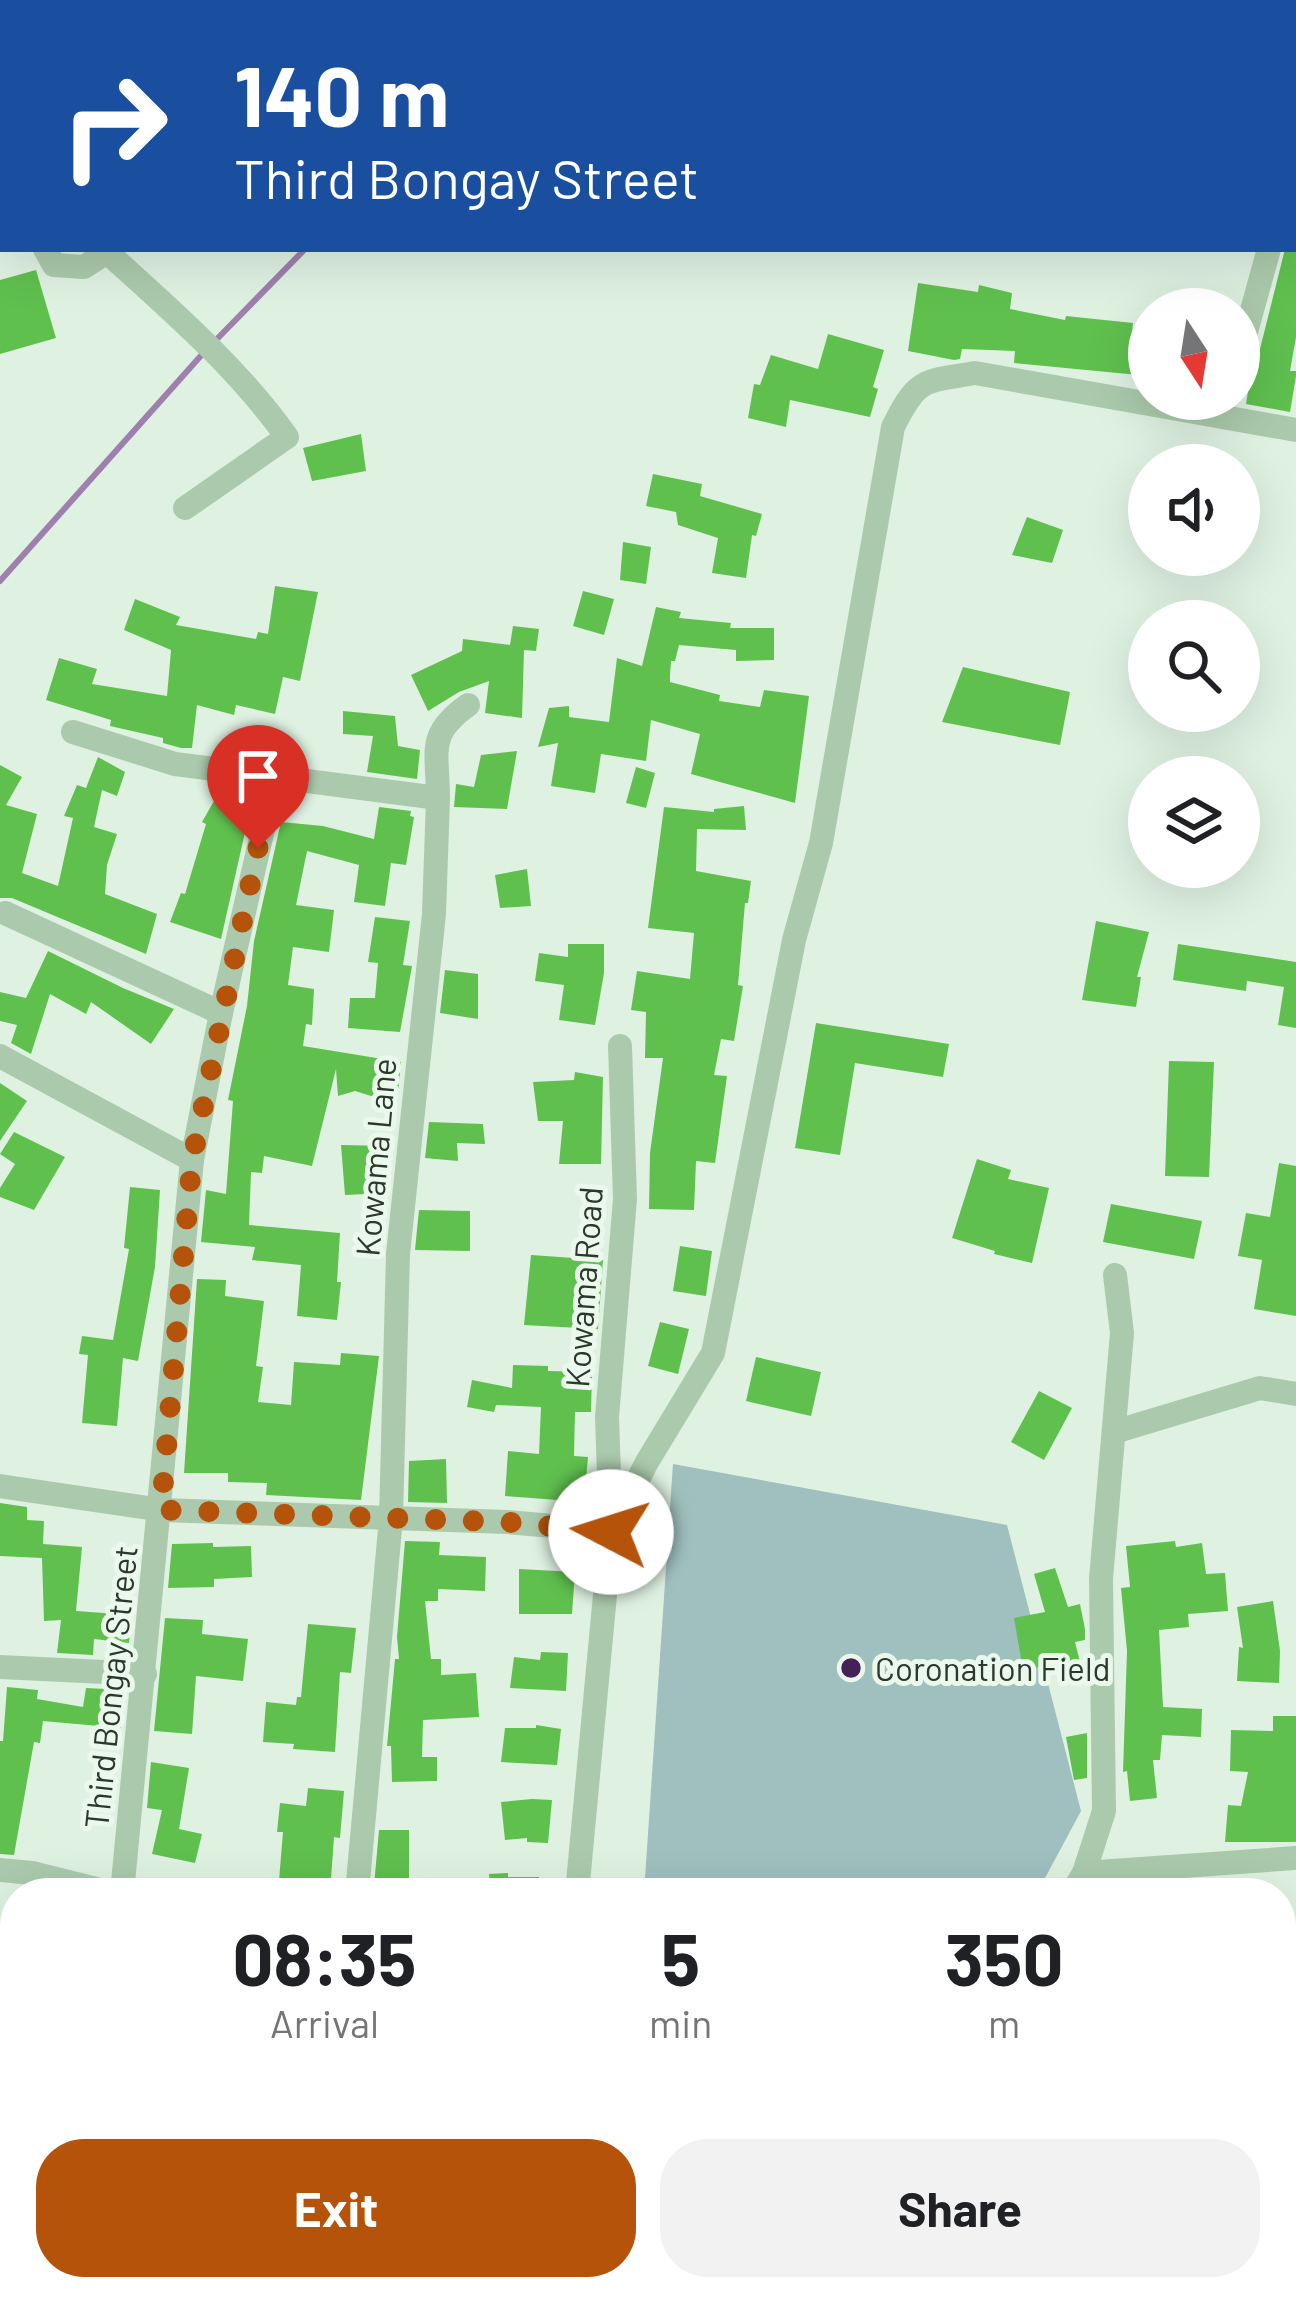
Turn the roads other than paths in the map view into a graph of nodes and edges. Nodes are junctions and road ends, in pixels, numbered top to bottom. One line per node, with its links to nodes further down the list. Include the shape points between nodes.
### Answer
1 (47, 252): 2 (street, via 54,265 84,267)
2 (108, 252)
3 (111, 252): 9 (street, via 262,402 286,437)
4 (1268, 252): 5 (street)
5 (1258, 288)
6 (1128, 395): 25 (street, via 976,373 910,392 893,427 820,843 713,1353)
7 (1260, 419): 8 (street)
8 (1296, 430)
9 (185, 508)
10 (468, 705): 13 (street, Kowama Lane, via 438,733)
11 (73, 732): 12 (street, via 175,764)
12 (269, 778): 13 (street); 15 (street, Third Bongay Street)
13 (438, 798): 24 (street, Kowama Lane, via 434,914 398,1254)
14 (5, 913): 15 (street)
15 (221, 1012): 18 (street, Third Bongay Street)
16 (620, 1046): 25 (street, Kowama Road, via 625,1199 607,1417)
17 (0, 1056): 18 (street)
18 (192, 1160): 23 (street, Third Bongay Street)
19 (1115, 1275): 21 (street, via 1122,1333)
20 (1296, 1394): 21 (street, via 1260,1388)
21 (1114, 1432): 35 (street, via 1101,1579 1104,1811)
22 (0, 1486): 23 (street)
23 (161, 1510): 24 (street); 27 (street, Third Bongay Street)
24 (391, 1518): 25 (street); 33 (street, Kowama Lane)
25 (611, 1532): 34 (street, Kowama Road)
26 (0, 1667): 27 (street)
27 (145, 1674): 32 (street, Third Bongay Street)
28 (1296, 1858): 29 (street)
29 (1174, 1867): 36 (street); 37 (street)
30 (0, 1870): 31 (street)
31 (49, 1878)
32 (124, 1878)
33 (358, 1878)
34 (579, 1878)
35 (1080, 1878)
36 (1108, 1878)
37 (1179, 1878)

